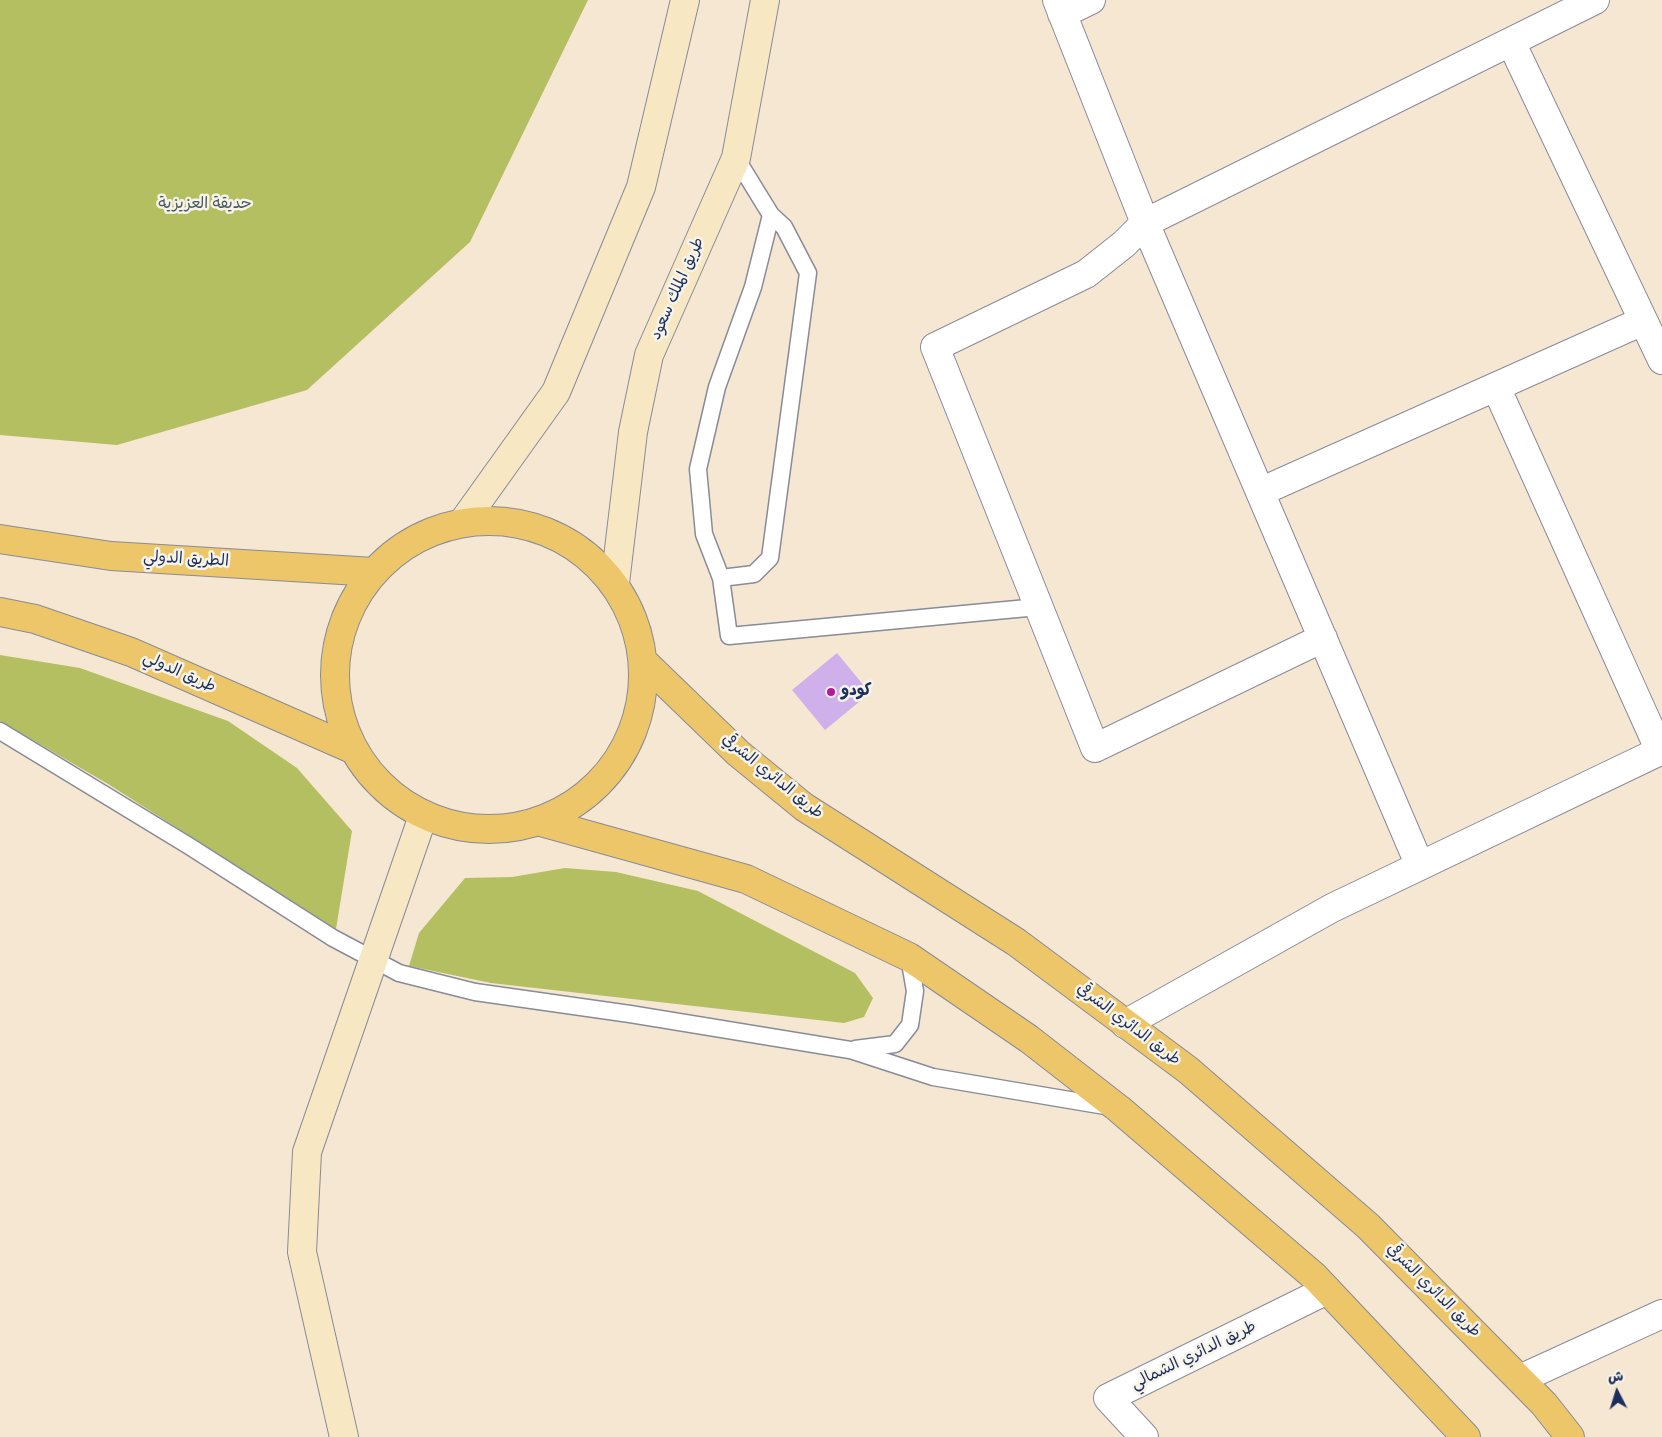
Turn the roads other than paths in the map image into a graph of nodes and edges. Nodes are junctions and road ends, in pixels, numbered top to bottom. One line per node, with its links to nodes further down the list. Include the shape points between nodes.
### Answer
1 (685, 0): 14 (street, via 641,187 556,392)
2 (765, 0): 7 (street, طريق الملك سعود)
3 (1091, 0): 5 (street)
4 (1595, 0): 6 (street)
5 (1060, 7): 9 (street)
6 (1511, 42): 9 (street); 10 (street)
7 (736, 158): 8 (lane); 18 (street, طريق الملك سعود, via 649,356 633,432)
8 (771, 215): 17 (lane, via 753,287 717,388 698,469 704,534); 17 (lane, via 784,227 808,273 770,558 754,574)
9 (1145, 223): 13 (street); 19 (street, via 1086,274 935,347)
10 (1644, 321): 11 (street); 12 (street)
11 (1662, 360)
12 (1496, 387): 13 (street); 25 (street)
13 (1260, 492): 21 (street)
14 (463, 522): 16 (highway, via 414,540); 18 (highway, via 506,521 548,532 585,553)
15 (0, 539): 16 (highway, الطريق الدولي, via 110,556)
16 (374, 572): 24 (highway, via 348,611 335,657 336,705)
17 (721, 578): 19 (lane, via 729,636)
18 (615, 584): 22 (highway, via 636,621)
19 (1038, 607): 21 (street, via 1095,748)
20 (0, 612): 24 (highway, طريق الدولي, via 35,619 131,652)
21 (1323, 638): 28 (street)
22 (645, 663): 27 (highway, via 640,714 620,760 586,798); 31 (highway, طريق الدائري الشرقي, via 738,753 804,807 1016,942)
23 (0, 731): 30 (lane, via 333,938)
24 (352, 749): 26 (highway, via 371,776 395,799)
25 (1661, 751): 28 (street)
26 (423, 816): 27 (highway, via 461,828 501,830); 30 (street)
27 (541, 822): 29 (highway, via 746,879)
28 (1420, 866): 31 (street, via 1332,908)
29 (909, 957): 32 (lane, via 915,991 910,1025 895,1044); 33 (highway, via 1029,1039)
30 (373, 959): 32 (lane, via 399,972 475,992); 37 (street, via 307,1152 302,1252)
31 (1125, 1024): 36 (highway, طريق الدائري الشرقي, via 1188,1070 1368,1226)
32 (850, 1050): 33 (lane, via 933,1077)
33 (1119, 1109): 34 (highway)
34 (1327, 1290): 38 (street, طريق الدائري الشمالي, via 1108,1398); 39 (highway)
35 (1662, 1314): 36 (street)
36 (1520, 1379): 40 (highway, طريق الدائري الشرقي)
37 (344, 1437)
38 (1144, 1437)
39 (1466, 1437)
40 (1570, 1437)

